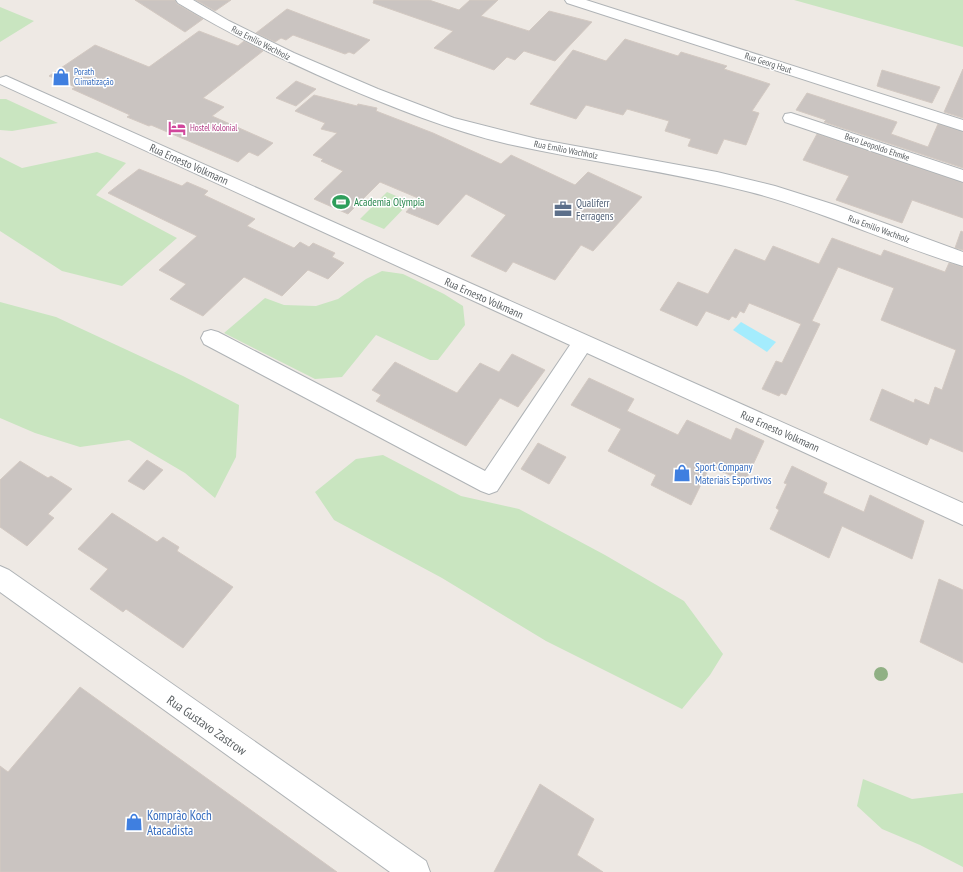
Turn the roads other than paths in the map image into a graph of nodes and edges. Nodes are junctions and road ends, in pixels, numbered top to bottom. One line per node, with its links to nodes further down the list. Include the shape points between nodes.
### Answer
1 (183, 0): 7 (street, Rua Emílio Wachholz, via 225,25 287,56 450,123 533,144 760,188)
2 (572, 0): 5 (street, Rua Georg Haut)
3 (6, 81): 9 (street, Rua Ernesto Volkmann)
4 (791, 118): 6 (street, Beco Leopoldo Ehmke)
5 (963, 126)
6 (963, 176)
7 (963, 259)
8 (211, 338): 9 (street, via 488,484)
9 (583, 342): 10 (street, Rua Ernesto Volkmann)
10 (963, 514)
11 (0, 578): 12 (street, Rua Gustavo Zastrow)
12 (415, 872)

